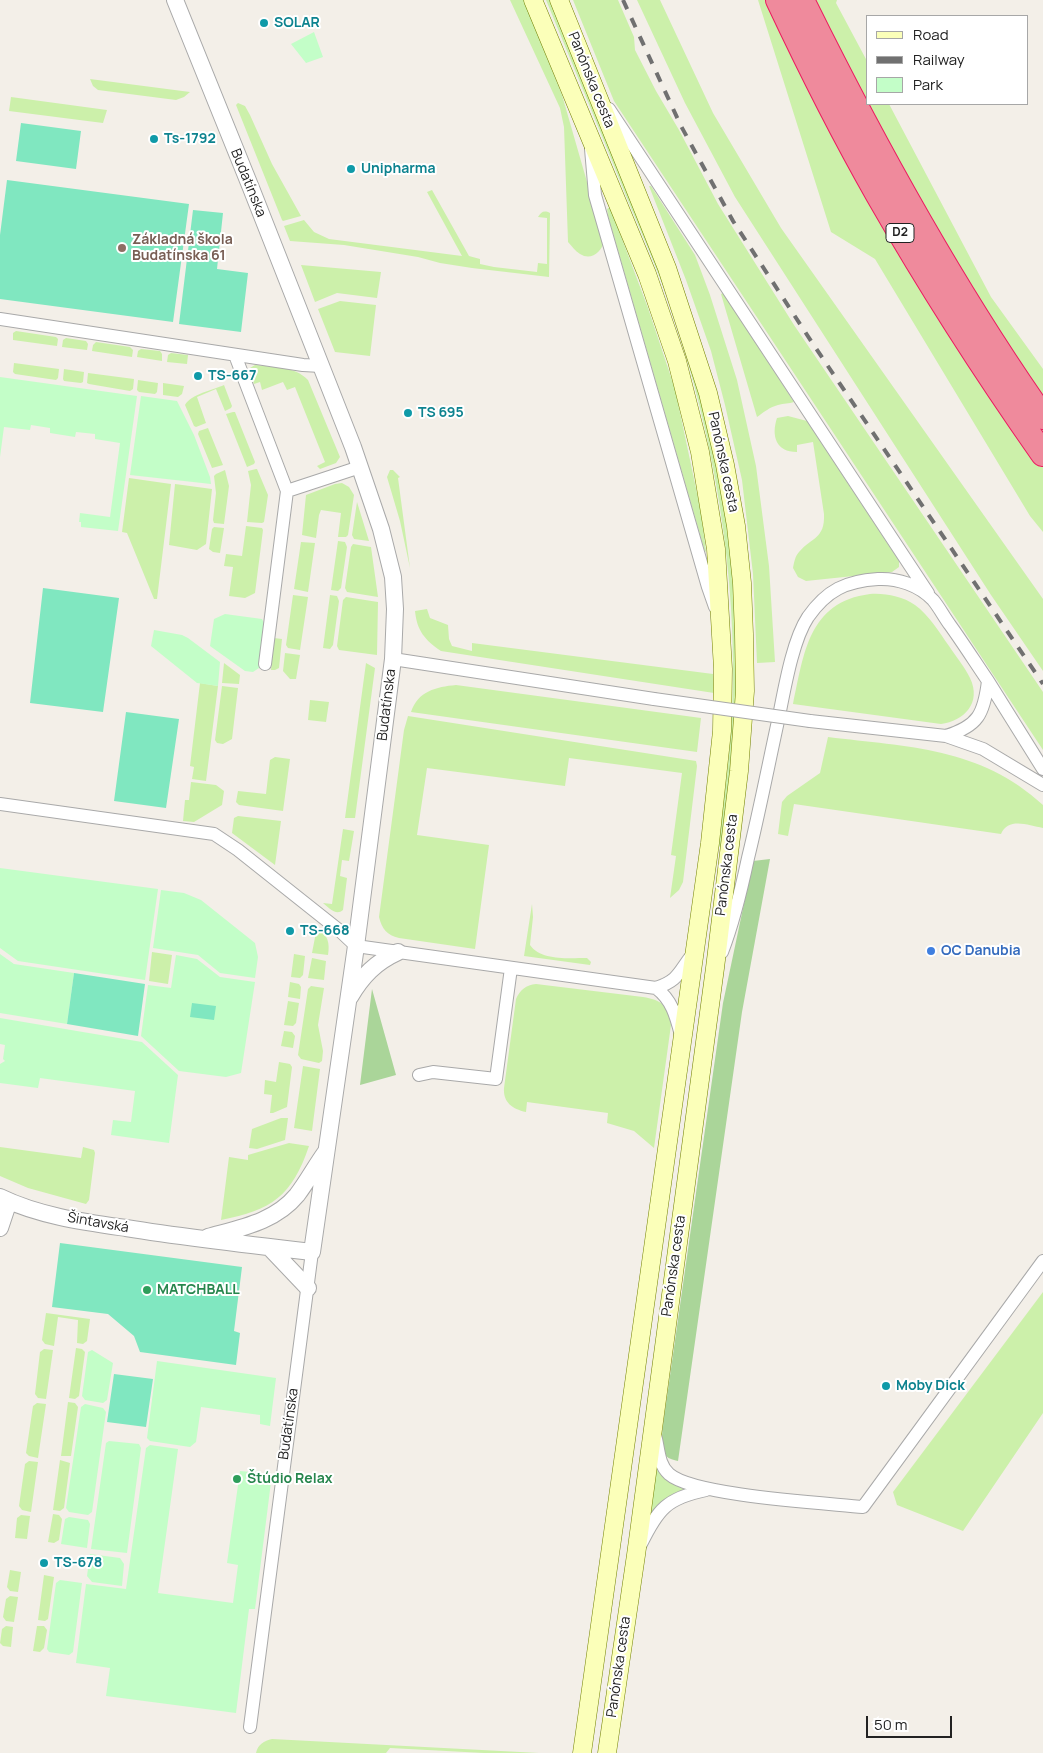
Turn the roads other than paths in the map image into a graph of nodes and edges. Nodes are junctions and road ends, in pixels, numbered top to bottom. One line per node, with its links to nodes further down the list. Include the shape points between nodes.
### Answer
1 (175, 0): 10 (street, Budatínska)
2 (533, 0): 7 (main road, Panónska cesta)
3 (559, 0): 6 (main road, Panónska cesta)
4 (778, 0): 12 (highway, D2, via 878,195 940,299)
5 (802, 0): 11 (highway, D2, via 897,184 959,289)
6 (594, 87): 15 (street); 28 (main road, Panónska cesta, via 682,311 719,435 736,526 743,609 745,699)
7 (589, 132): 16 (street, Panónska cesta, via 595,195 708,588); 16 (main road, Panónska cesta, via 647,274 689,404 708,492)
8 (0, 319): 9 (street)
9 (234, 355): 10 (street); 14 (street)
10 (321, 366): 13 (street, Budatínska)
11 (1043, 417)
12 (1043, 454)
13 (360, 467): 14 (street); 17 (street, Budatínska, via 392,568 395,609)
14 (287, 491): 18 (street)
15 (932, 600): 19 (street); 28 (street, via 902,582 864,580 838,587 808,616 797,641 785,687 734,922)
16 (721, 622): 25 (main road, Panónska cesta, via 722,731)
17 (393, 659): 20 (street, bridge, via 810,721); 24 (street, Budatínska)
18 (265, 664)
19 (988, 681): 20 (street, via 977,719 967,728); 21 (street)
20 (946, 736): 22 (street, via 983,749)
21 (1043, 769)
22 (1043, 785)
23 (0, 804): 24 (street, via 214,834)
24 (356, 946): 26 (street); 30 (street, Budatínska)
25 (695, 951): 29 (street, via 673,981); 31 (main road, Panónska cesta)
26 (398, 952): 27 (street); 30 (street, via 365,974)
27 (511, 968): 29 (street); 32 (street, via 496,1079 433,1072)
28 (715, 968): 42 (main road, Panónska cesta)
29 (656, 988): 31 (street, via 671,1005)
30 (348, 1001): 33 (street, Budatínska)
31 (682, 1039): 46 (main road, Panónska cesta)
32 (419, 1075)
33 (326, 1152): 35 (street, Budatínska); 39 (street, Budatínska)
34 (4, 1199): 36 (street); 37 (street, Šintavská, via 59,1217)
35 (285, 1207): 37 (street, Šintavská, via 252,1224)
36 (0, 1228)
37 (199, 1240): 38 (street, Šintavská)
38 (270, 1248): 39 (street, Šintavská); 41 (street)
39 (312, 1252): 41 (street, Budatínska)
40 (1043, 1261): 43 (street, via 863,1507)
41 (308, 1288): 45 (street, Budatínska)
42 (653, 1426): 43 (street, via 660,1461 666,1471 677,1479); 44 (main road, Panónska cesta)
43 (708, 1490): 44 (street, via 686,1494 664,1507 651,1523)
44 (636, 1555): 47 (main road, Panónska cesta)
45 (250, 1727)
46 (582, 1753)
47 (607, 1753)

